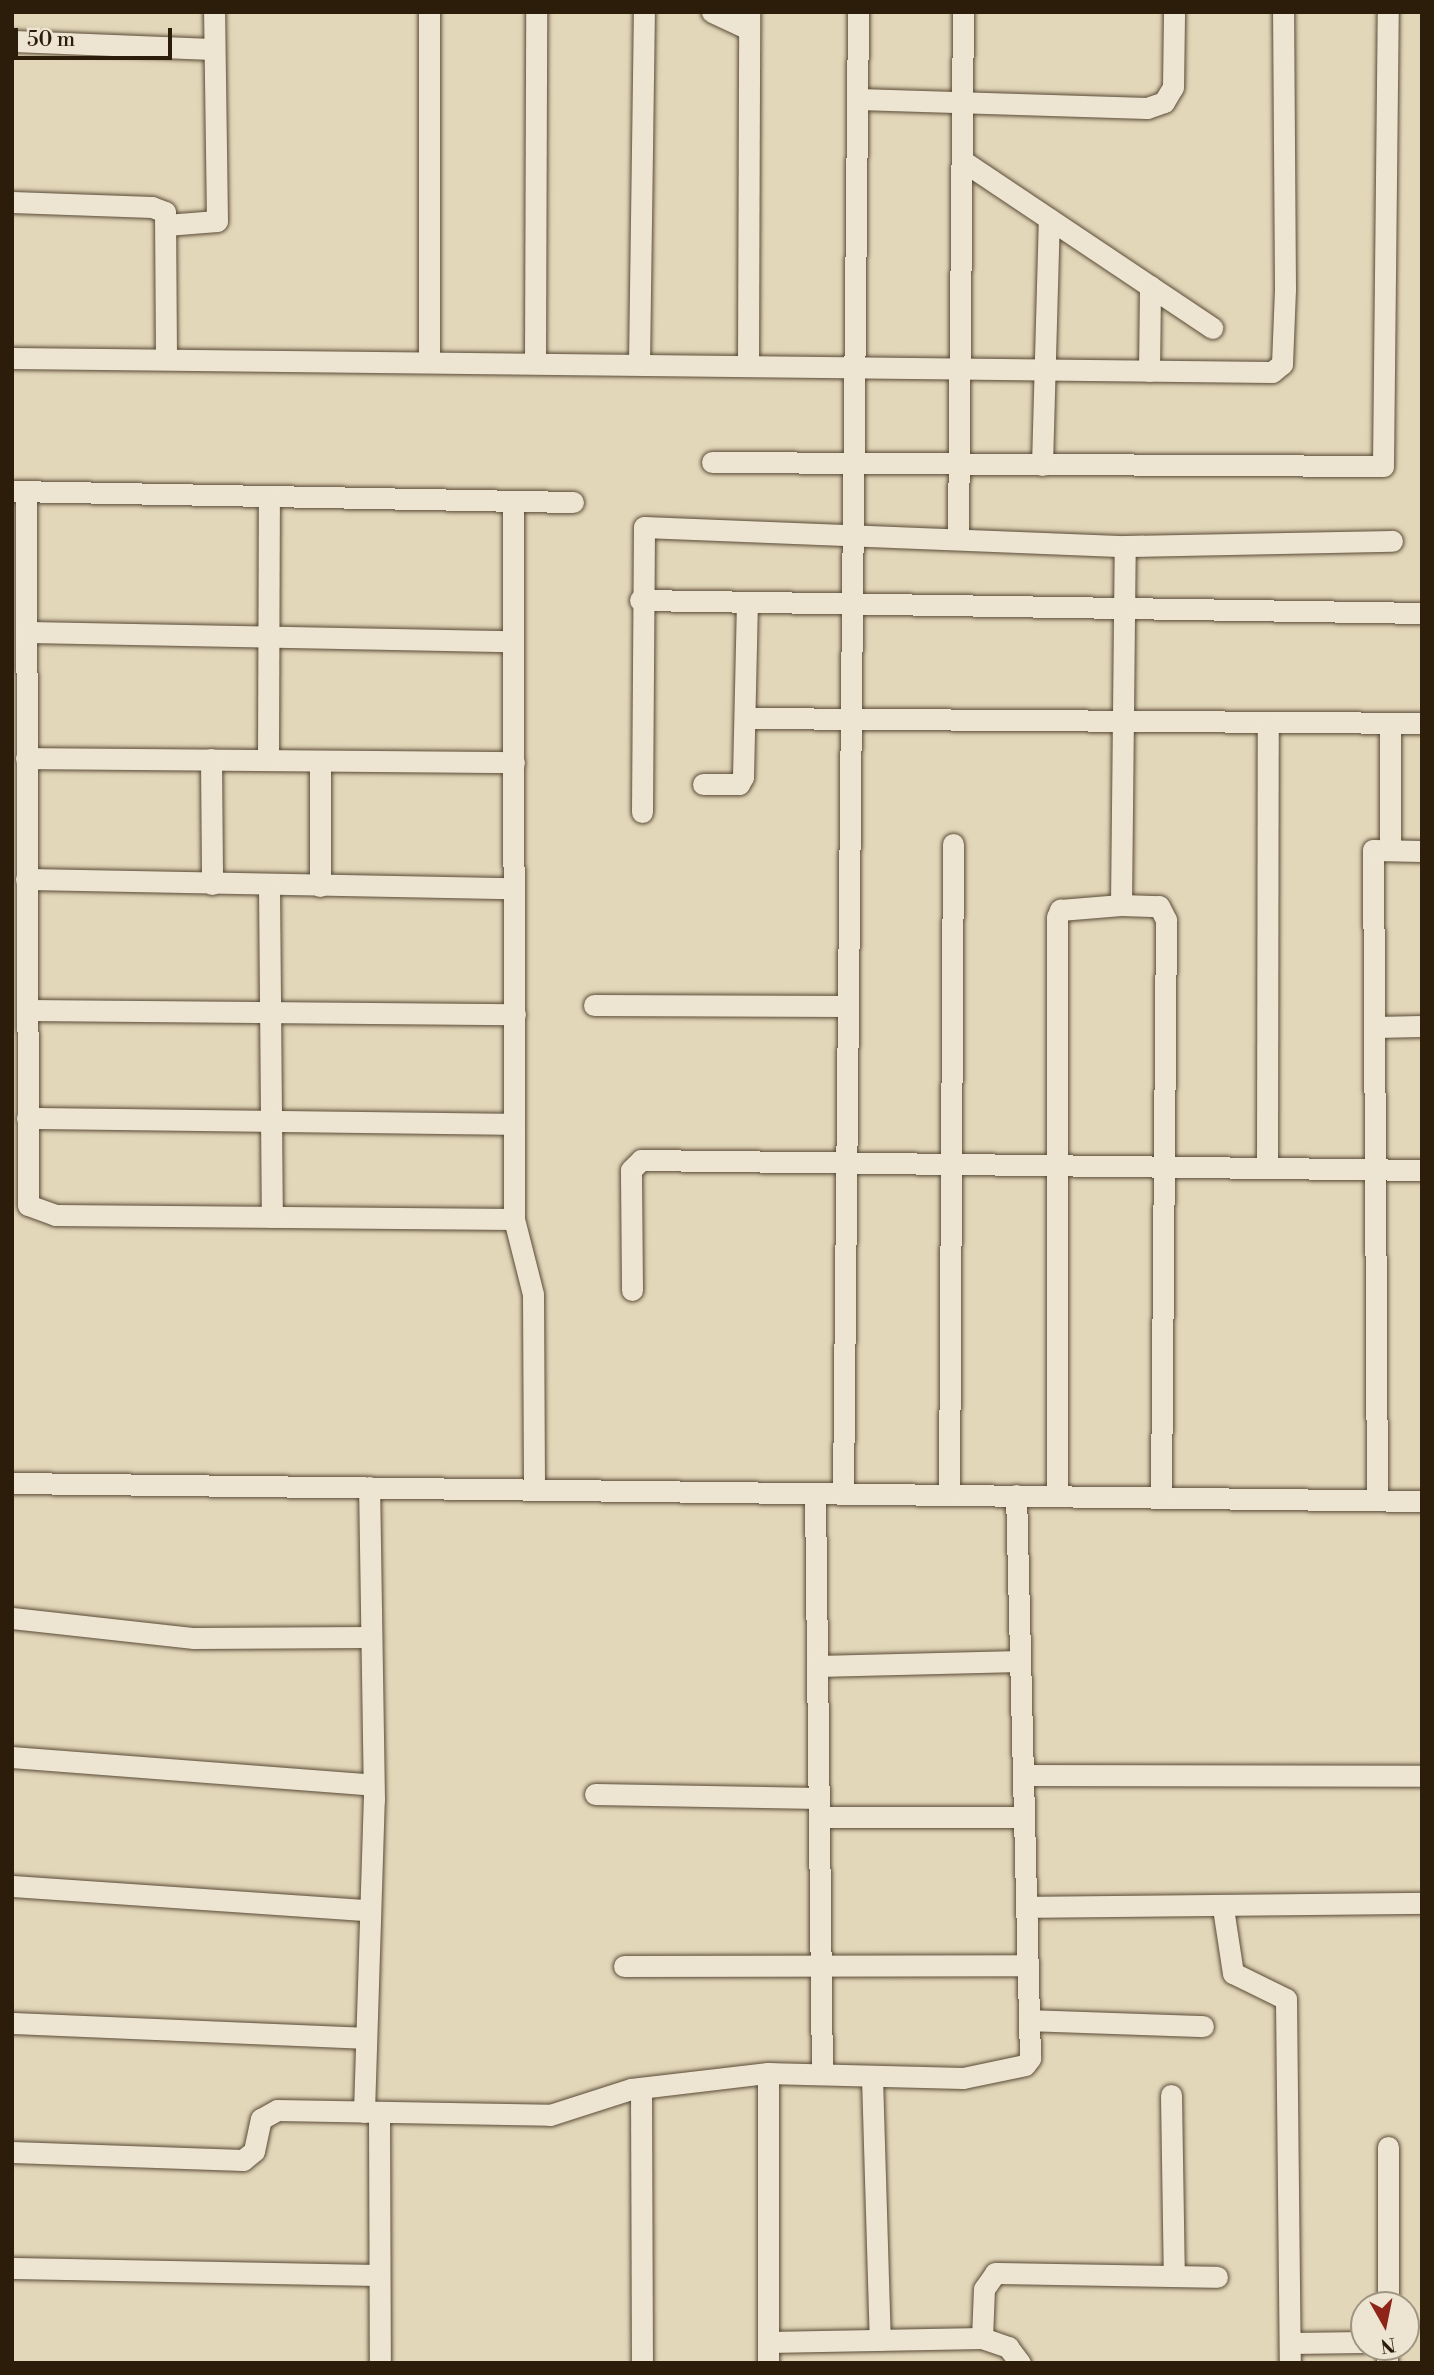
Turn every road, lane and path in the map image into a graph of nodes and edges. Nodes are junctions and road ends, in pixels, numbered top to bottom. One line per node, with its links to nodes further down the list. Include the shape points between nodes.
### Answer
1 (214, 12): 13 (street)
2 (429, 12): 24 (street)
3 (536, 12): 25 (street)
4 (644, 12): 26 (street)
5 (712, 12): 11 (street)
6 (858, 12): 14 (street)
7 (963, 12): 15 (street)
8 (1174, 12): 15 (street, via 1173,87 1164,102 1137,110)
9 (1283, 12): 31 (street, via 1282,364 1262,373)
10 (1388, 12): 35 (street, via 1383,466)
11 (748, 21): 27 (street)
12 (12, 41): 13 (street)
13 (214, 49): 19 (street, via 217,221)
14 (858, 99): 15 (street); 28 (street)
15 (963, 104): 16 (street)
16 (963, 161): 18 (street); 29 (street)
17 (12, 202): 19 (street, via 152,207 165,212)
18 (1049, 219): 20 (street); 30 (street)
19 (166, 225): 23 (street)
20 (1150, 286): 21 (street); 31 (street)
21 (1212, 328)
22 (12, 358): 23 (street)
23 (166, 359): 24 (street)
24 (429, 362): 25 (street)
25 (535, 363): 26 (street)
26 (639, 364): 27 (street)
27 (748, 365): 28 (street)
28 (855, 367): 29 (street); 32 (street)
29 (962, 369): 30 (street); 34 (street)
30 (1044, 370): 31 (street); 35 (street)
31 (1149, 372)
32 (856, 459): 33 (street); 34 (street); 40 (street)
33 (712, 462)
34 (961, 463): 35 (street); 41 (street)
35 (1042, 465)
36 (19, 491): 37 (street); 49 (street)
37 (269, 498): 38 (street); 50 (street)
38 (513, 501): 39 (street); 51 (street)
39 (573, 502)
40 (855, 534): 41 (street); 44 (street, via 644,527); 46 (street)
41 (958, 538): 43 (street)
42 (1392, 541): 43 (street)
43 (1125, 546): 47 (street)
44 (640, 600): 45 (street); 64 (street)
45 (747, 602): 46 (street); 52 (street)
46 (854, 604): 47 (street); 53 (street)
47 (1124, 608): 48 (street); 54 (street)
48 (1422, 613)
49 (26, 632): 50 (street); 58 (street)
50 (267, 636): 51 (street); 60 (street)
51 (513, 641): 62 (street)
52 (745, 718): 53 (street); 63 (street, via 742,781)
53 (851, 719): 54 (street); 75 (street)
54 (1126, 721): 55 (street); 73 (street)
55 (1268, 722): 56 (street); 89 (street)
56 (1390, 723): 57 (street); 66 (street)
57 (1422, 723)
58 (26, 758): 59 (street); 68 (street)
59 (211, 760): 60 (street); 69 (street)
60 (268, 760): 61 (street)
61 (320, 761): 62 (street); 71 (street)
62 (514, 762): 72 (street)
63 (703, 784)
64 (642, 811)
65 (953, 844): 86 (street)
66 (1390, 850): 67 (street); 80 (street, via 1373,850)
67 (1422, 851)
68 (26, 879): 69 (street); 76 (street)
69 (212, 884): 70 (street)
70 (270, 886): 71 (street); 77 (street)
71 (320, 886): 72 (street)
72 (514, 888): 78 (street)
73 (1121, 905): 87 (street, via 1060,910 1057,917); 88 (street, via 1159,906 1166,920)
74 (594, 1005): 75 (street)
75 (848, 1006): 85 (street)
76 (27, 1010): 77 (street); 81 (street)
77 (270, 1011): 78 (street); 83 (street)
78 (515, 1014): 84 (street)
79 (1422, 1026): 80 (street)
80 (1374, 1027): 90 (street)
81 (20, 1070): 82 (street)
82 (27, 1118): 83 (street); 92 (street, via 27,1200 37,1213)
83 (272, 1121): 84 (street); 92 (street)
84 (514, 1124): 93 (street)
85 (843, 1162): 86 (street); 94 (street, via 636,1161); 99 (street)
86 (950, 1164): 87 (street); 100 (street)
87 (1056, 1165): 88 (street); 102 (street)
88 (1161, 1167): 89 (street); 103 (street)
89 (1267, 1168): 90 (street)
90 (1374, 1170): 91 (street); 104 (street)
91 (1422, 1170)
92 (272, 1217): 93 (street)
93 (514, 1219): 97 (street, via 533,1294)
94 (632, 1290)
95 (12, 1483): 96 (street)
96 (369, 1487): 97 (street); 107 (street)
97 (534, 1489): 98 (street)
98 (815, 1493): 99 (street); 109 (street)
99 (843, 1493): 100 (street)
100 (949, 1495): 101 (street)
101 (1016, 1495): 102 (street); 108 (street)
102 (1057, 1496): 103 (street)
103 (1161, 1497): 104 (street)
104 (1377, 1500): 105 (street)
105 (1422, 1501)
106 (12, 1618): 107 (street, via 194,1638)
107 (370, 1637): 113 (street)
108 (1020, 1661): 109 (street); 111 (street)
109 (817, 1666): 115 (street)
110 (12, 1758): 113 (street)
111 (1023, 1775): 112 (street); 116 (street)
112 (1422, 1776)
113 (373, 1785): 121 (street)
114 (595, 1794): 115 (street)
115 (819, 1808): 116 (street); 122 (street)
116 (1024, 1816): 119 (street)
117 (12, 1886): 121 (street)
118 (1422, 1903): 120 (street)
119 (1026, 1907): 120 (street); 123 (street)
120 (1223, 1908): 146 (street, via 1233,1973 1286,1999)
121 (368, 1910): 128 (street)
122 (821, 1965): 123 (street); 124 (street); 130 (street)
123 (1028, 1965): 125 (street)
124 (624, 1966)
125 (1029, 2020): 127 (street); 131 (street, via 1030,2058 1016,2071 963,2078)
126 (12, 2023): 128 (street)
127 (1203, 2026)
128 (363, 2038): 134 (street)
129 (768, 2073): 130 (street); 132 (street); 145 (street)
130 (822, 2074): 131 (street)
131 (872, 2077): 143 (street)
132 (641, 2088): 134 (street, via 550,2115); 148 (street)
133 (1171, 2095): 139 (street)
134 (371, 2113): 136 (street, via 269,2113 259,2124 252,2155 243,2160); 138 (street)
135 (1388, 2147): 141 (street)
136 (12, 2152)
137 (12, 2267): 138 (street)
138 (379, 2274): 147 (street)
139 (1174, 2276): 140 (street); 142 (street, via 995,2273 984,2289)
140 (1217, 2277)
141 (1388, 2291)
142 (982, 2338): 143 (street); 149 (street, via 1008,2347)
143 (880, 2340): 145 (street)
144 (1350, 2344): 146 (street)
145 (768, 2352)
146 (1290, 2353)
147 (380, 2363)
148 (642, 2363)
149 (1020, 2363)

